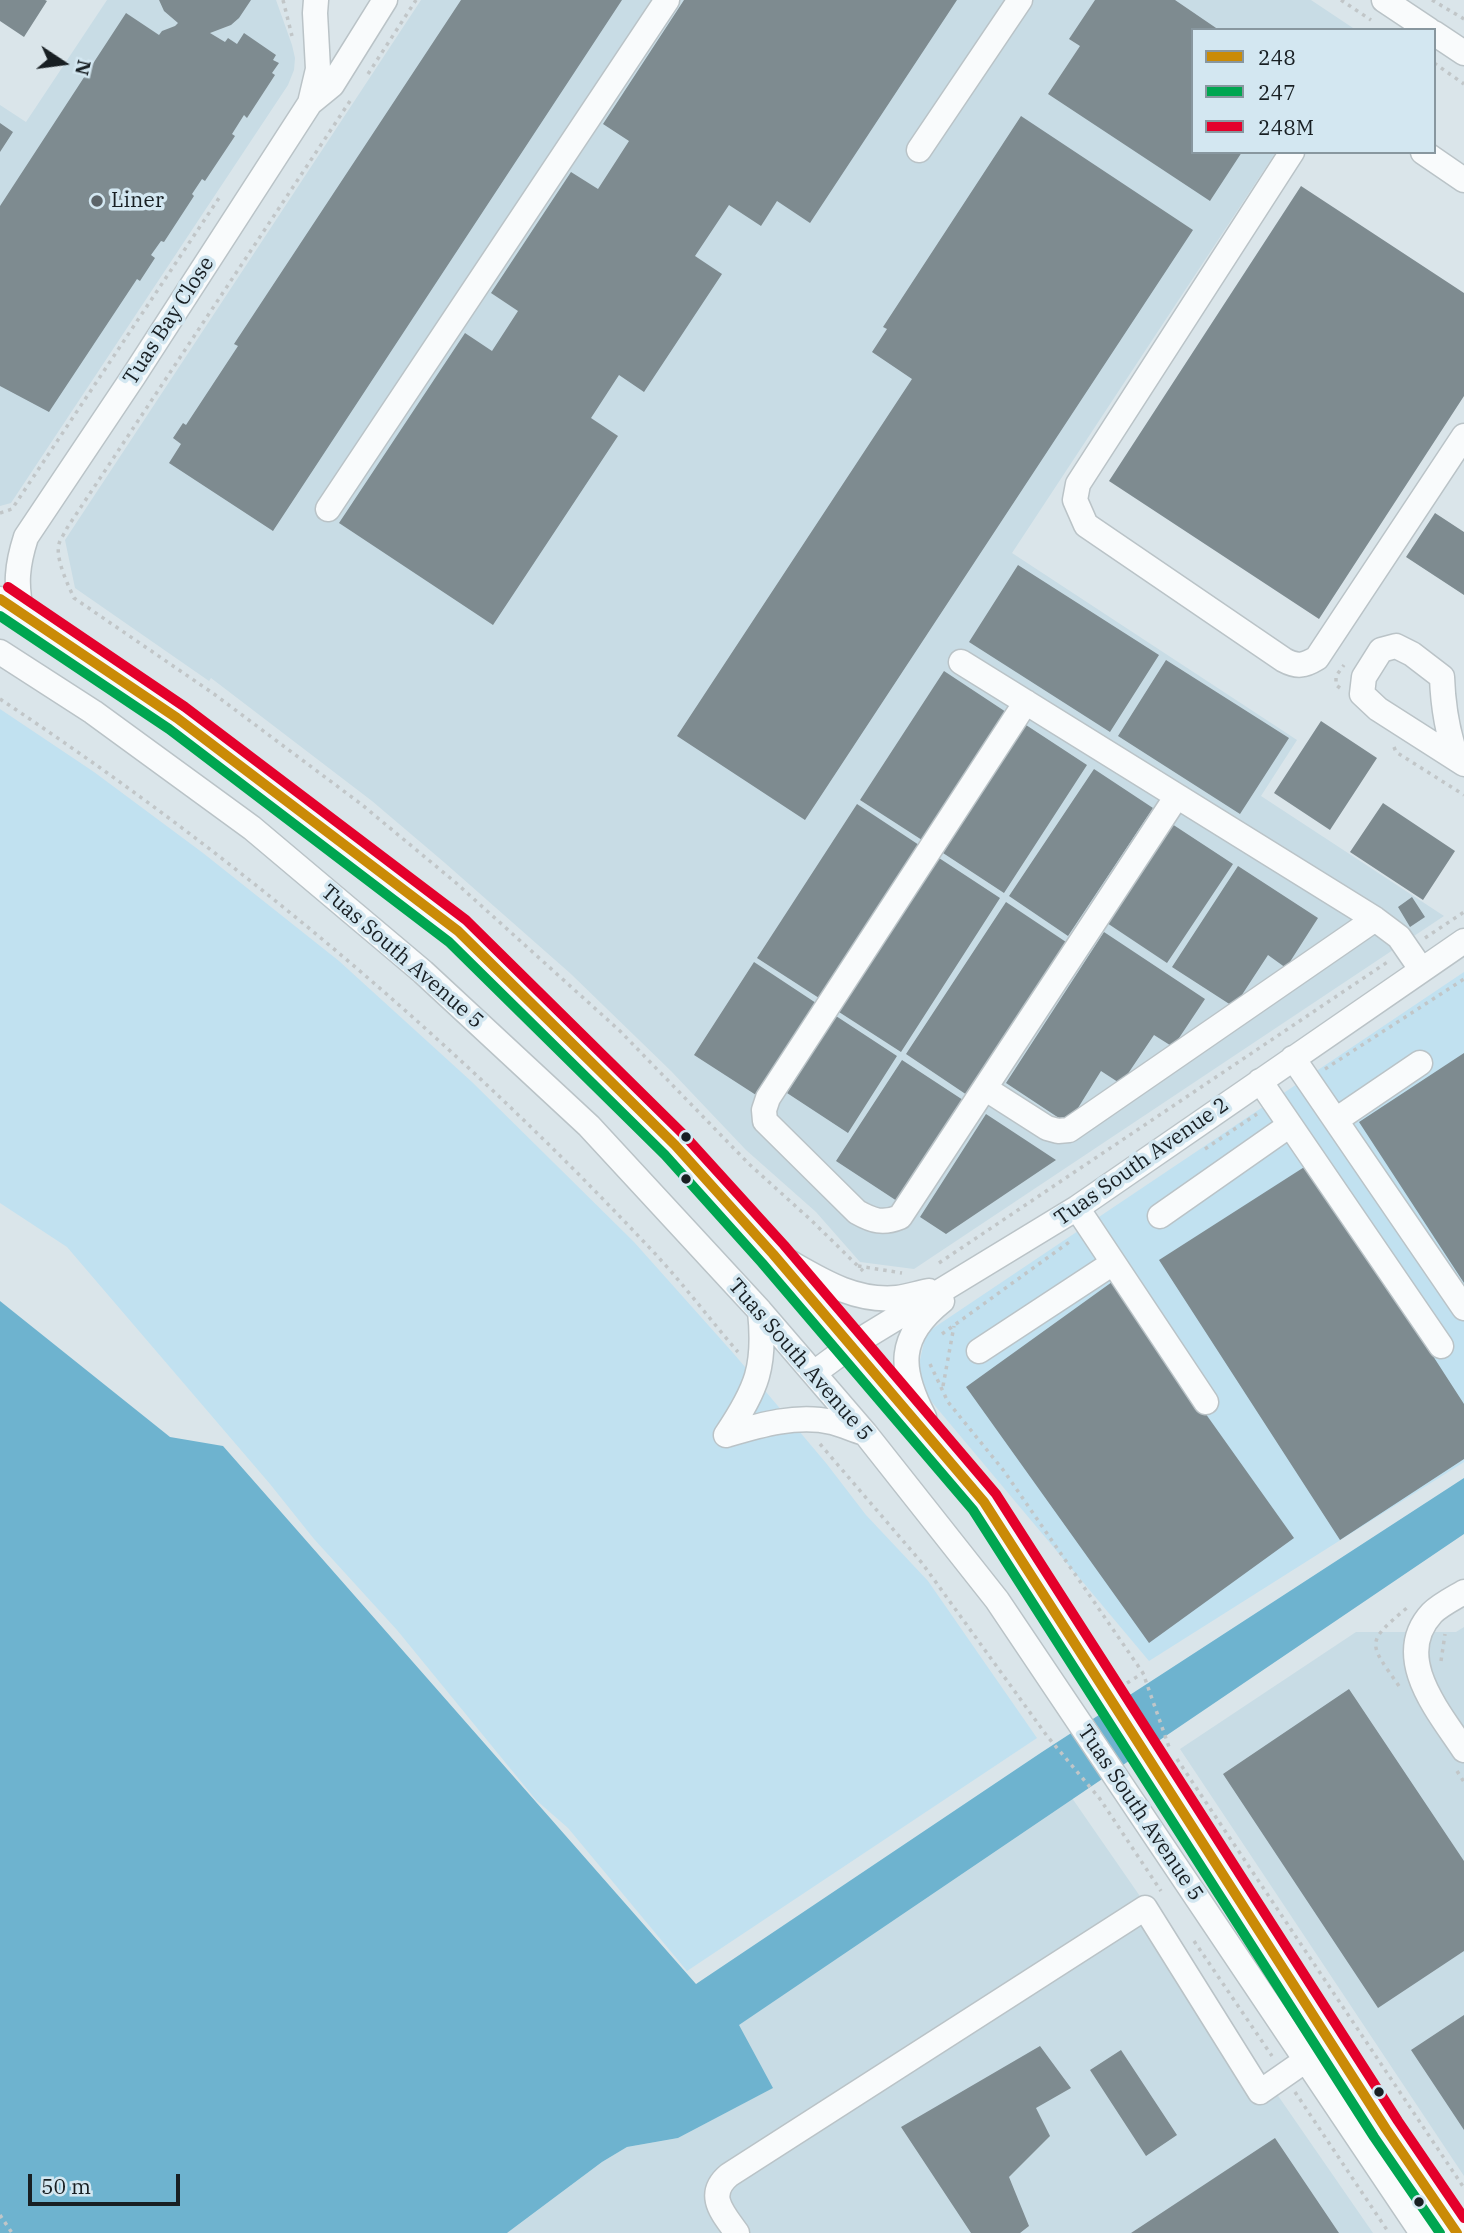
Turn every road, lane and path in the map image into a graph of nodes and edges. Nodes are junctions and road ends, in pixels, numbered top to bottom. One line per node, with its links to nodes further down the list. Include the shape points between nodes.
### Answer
1 (283, 0): 14 (path)
2 (316, 0): 20 (street, Tuas Bay Close, via 318,69)
3 (385, 0): 20 (street, Tuas Bay Close, via 332,85)
4 (416, 0): 17 (path)
5 (667, 0): 27 (street)
6 (1020, 0): 21 (street)
7 (1341, 0): 11 (path)
8 (1384, 0): 12 (street)
9 (1432, 0): 10 (path)
10 (1464, 19)
11 (1376, 24)
12 (1426, 28)
13 (1436, 34): 15 (street)
14 (294, 42)
15 (1462, 47)
16 (1436, 64): 18 (path)
17 (363, 81)
18 (1464, 84)
19 (356, 92): 56 (path, via 67,528 59,551 74,598 236,710 455,882 620,1031)
20 (310, 103): 29 (street, Tuas Bay Close)
21 (919, 150)
22 (1291, 154): 26 (street, via 1078,484 1075,499 1086,525 1284,660 1306,665 1317,659)
23 (1426, 154): 24 (street)
24 (1464, 180)
25 (221, 195): 28 (path, via 12,509)
26 (1464, 436)
27 (328, 509)
28 (0, 513)
29 (26, 537): 30 (street); 32 (street, via 16,590)
30 (0, 552)
31 (0, 599): 32 (street, Tuas South Avenue 5)
32 (22, 614): 54 (street, Tuas South Avenue 5, via 177,718 458,931 675,1145)
33 (0, 652): 63 (street, Tuas South Avenue 5, via 93,712 251,828 423,972 589,1126)
34 (961, 662): 35 (street)
35 (1026, 702): 37 (street); 47 (street, via 768,1098 765,1121 857,1212 887,1223 900,1217)
36 (1461, 761): 36 (street, via 1362,694 1364,677 1381,650 1396,646 1442,677 1450,740)
37 (1177, 796): 39 (street); 47 (street)
38 (1464, 912): 41 (path)
39 (1375, 919): 41 (street, via 1399,937); 47 (street, via 1069,1130 1047,1128)
40 (1464, 941): 41 (street, Tuas South Avenue 2)
41 (1414, 959): 43 (street, Tuas South Avenue 2); 57 (path)
42 (1464, 979): 45 (path)
43 (1293, 1058): 45 (street); 46 (street, Tuas South Avenue 2)
44 (1420, 1063): 49 (street)
45 (1308, 1080): 49 (street)
46 (1260, 1081): 48 (street); 53 (street, Tuas South Avenue 2)
47 (986, 1088)
48 (1275, 1102): 50 (street); 51 (path)
49 (1336, 1120): 62 (street)
50 (1290, 1125): 52 (street); 67 (street)
51 (1205, 1149)
52 (1160, 1216)
53 (1083, 1217): 55 (street); 58 (street, Tuas South Avenue 2); 64 (path)
54 (773, 1254): 61 (street, via 854,1295 895,1298); 66 (street, Tuas South Avenue 5)
55 (1113, 1263): 68 (street); 72 (street)
56 (856, 1266): 59 (path); 60 (path, via 908,1276)
57 (931, 1269)
58 (978, 1270): 61 (street, Tuas South Avenue 2); 74 (street, via 936,1306 908,1348 908,1380)
59 (866, 1274)
60 (898, 1279)
61 (950, 1286): 66 (street, Tuas South Avenue 2)
62 (1464, 1308)
63 (760, 1311): 70 (street, Tuas South Avenue 5); 73 (street, via 763,1342 758,1375 726,1435 766,1424 809,1420)
64 (954, 1326): 65 (path); 71 (path)
65 (933, 1341)
66 (852, 1345): 70 (street, Tuas South Avenue 2); 74 (street, Tuas South Avenue 5)
67 (1441, 1346)
68 (979, 1351)
69 (927, 1359): 71 (path)
70 (814, 1373): 73 (street, Tuas South Avenue 5)
71 (943, 1388): 78 (path, via 948,1402 1004,1471 1143,1673)
72 (1206, 1402)
73 (865, 1433): 81 (street, Tuas South Avenue 5, via 997,1600)
74 (933, 1440): 87 (street, Tuas South Avenue 5, via 984,1502)
75 (1464, 1592): 79 (street, via 1433,1613 1419,1635 1416,1663 1425,1691)
76 (1447, 1630): 77 (path)
77 (1442, 1667)
78 (1169, 1749)
79 (1464, 1750)
80 (1177, 1758): 82 (path)
81 (1306, 2060): 85 (street, via 1260,2092 1145,1908 729,2175 720,2183 717,2195); 86 (street, Tuas South Avenue 5)
82 (1464, 2188)
83 (0, 2215): 84 (path)
84 (12, 2233)
85 (737, 2233)
86 (1422, 2233)
87 (1457, 2233)

